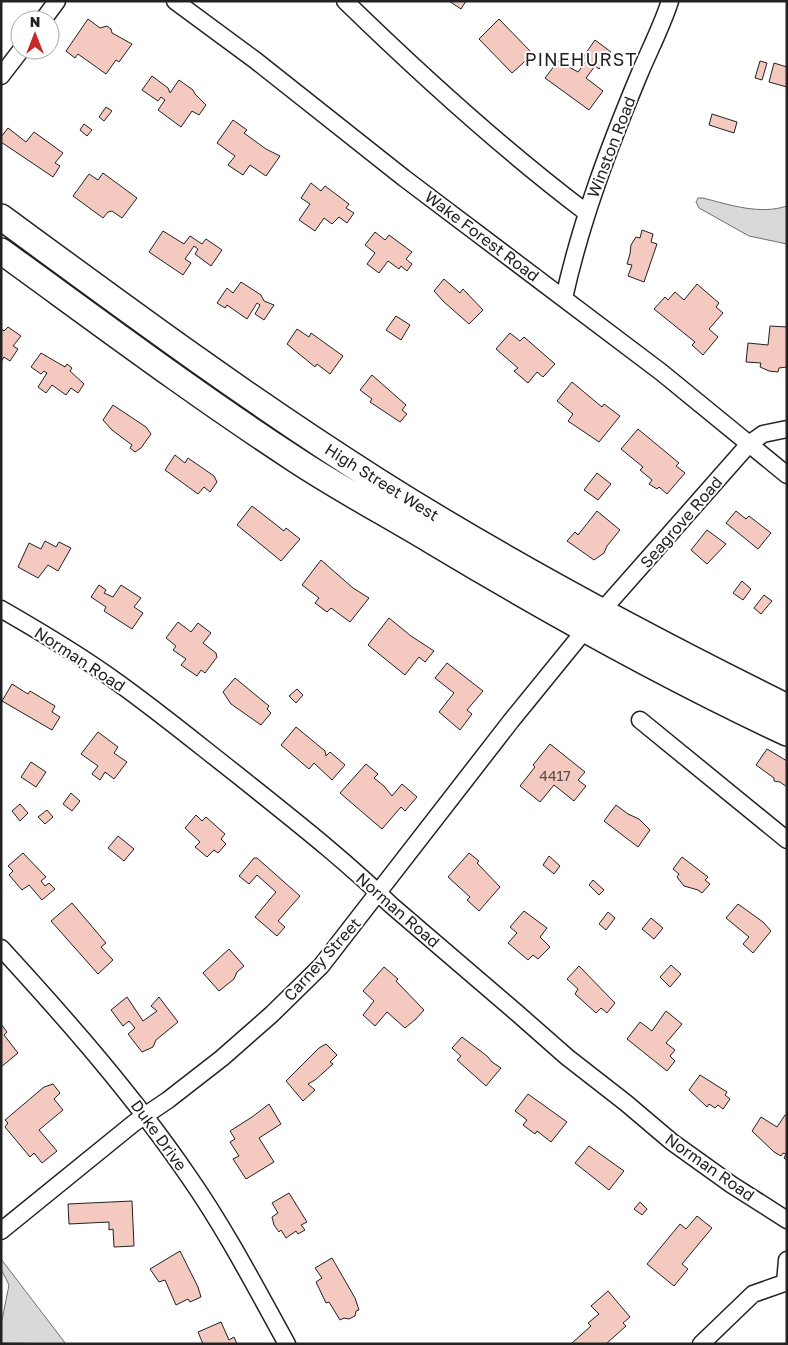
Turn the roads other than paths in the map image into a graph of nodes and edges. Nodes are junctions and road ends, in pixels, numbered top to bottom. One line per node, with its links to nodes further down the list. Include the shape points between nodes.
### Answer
1 (175, 1): 9 (street, Wake Forest Road)
2 (345, 1): 6 (street, via 486,131)
3 (670, 1): 6 (street, Winston Road)
4 (13, 60): 5 (street)
5 (1, 76)
6 (587, 213): 9 (street, Winston Road)
7 (1, 217): 14 (main road, High Street West, via 271,411 370,477 489,548)
8 (1, 250): 14 (main road, High Street West, via 176,378 297,460 514,590)
9 (564, 298): 11 (street, Wake Forest Road)
10 (787, 429): 11 (street, Seagrove Road, via 764,434)
11 (749, 444): 12 (street, Wake Forest Road); 14 (street, Seagrove Road)
12 (787, 475)
13 (1, 610): 19 (street, Norman Road, via 124,686)
14 (593, 620): 15 (main road, High Street West, via 692,660); 17 (main road, High Street West, via 663,671); 19 (street, Carney Street)
15 (787, 707)
16 (640, 720): 18 (street)
17 (787, 733)
18 (787, 840)
19 (379, 893): 21 (street, Carney Street, via 321,966 272,1014 222,1058); 22 (street, Norman Road, via 567,1058 672,1142)
20 (1, 948): 21 (street, Duke Drive)
21 (145, 1116): 23 (street, Carney Street); 26 (street, Duke Drive, via 190,1178)
22 (787, 1220)
23 (1, 1231)
24 (787, 1260): 25 (street)
25 (786, 1283): 27 (street, via 753,1294)
26 (287, 1344)
27 (701, 1344)

